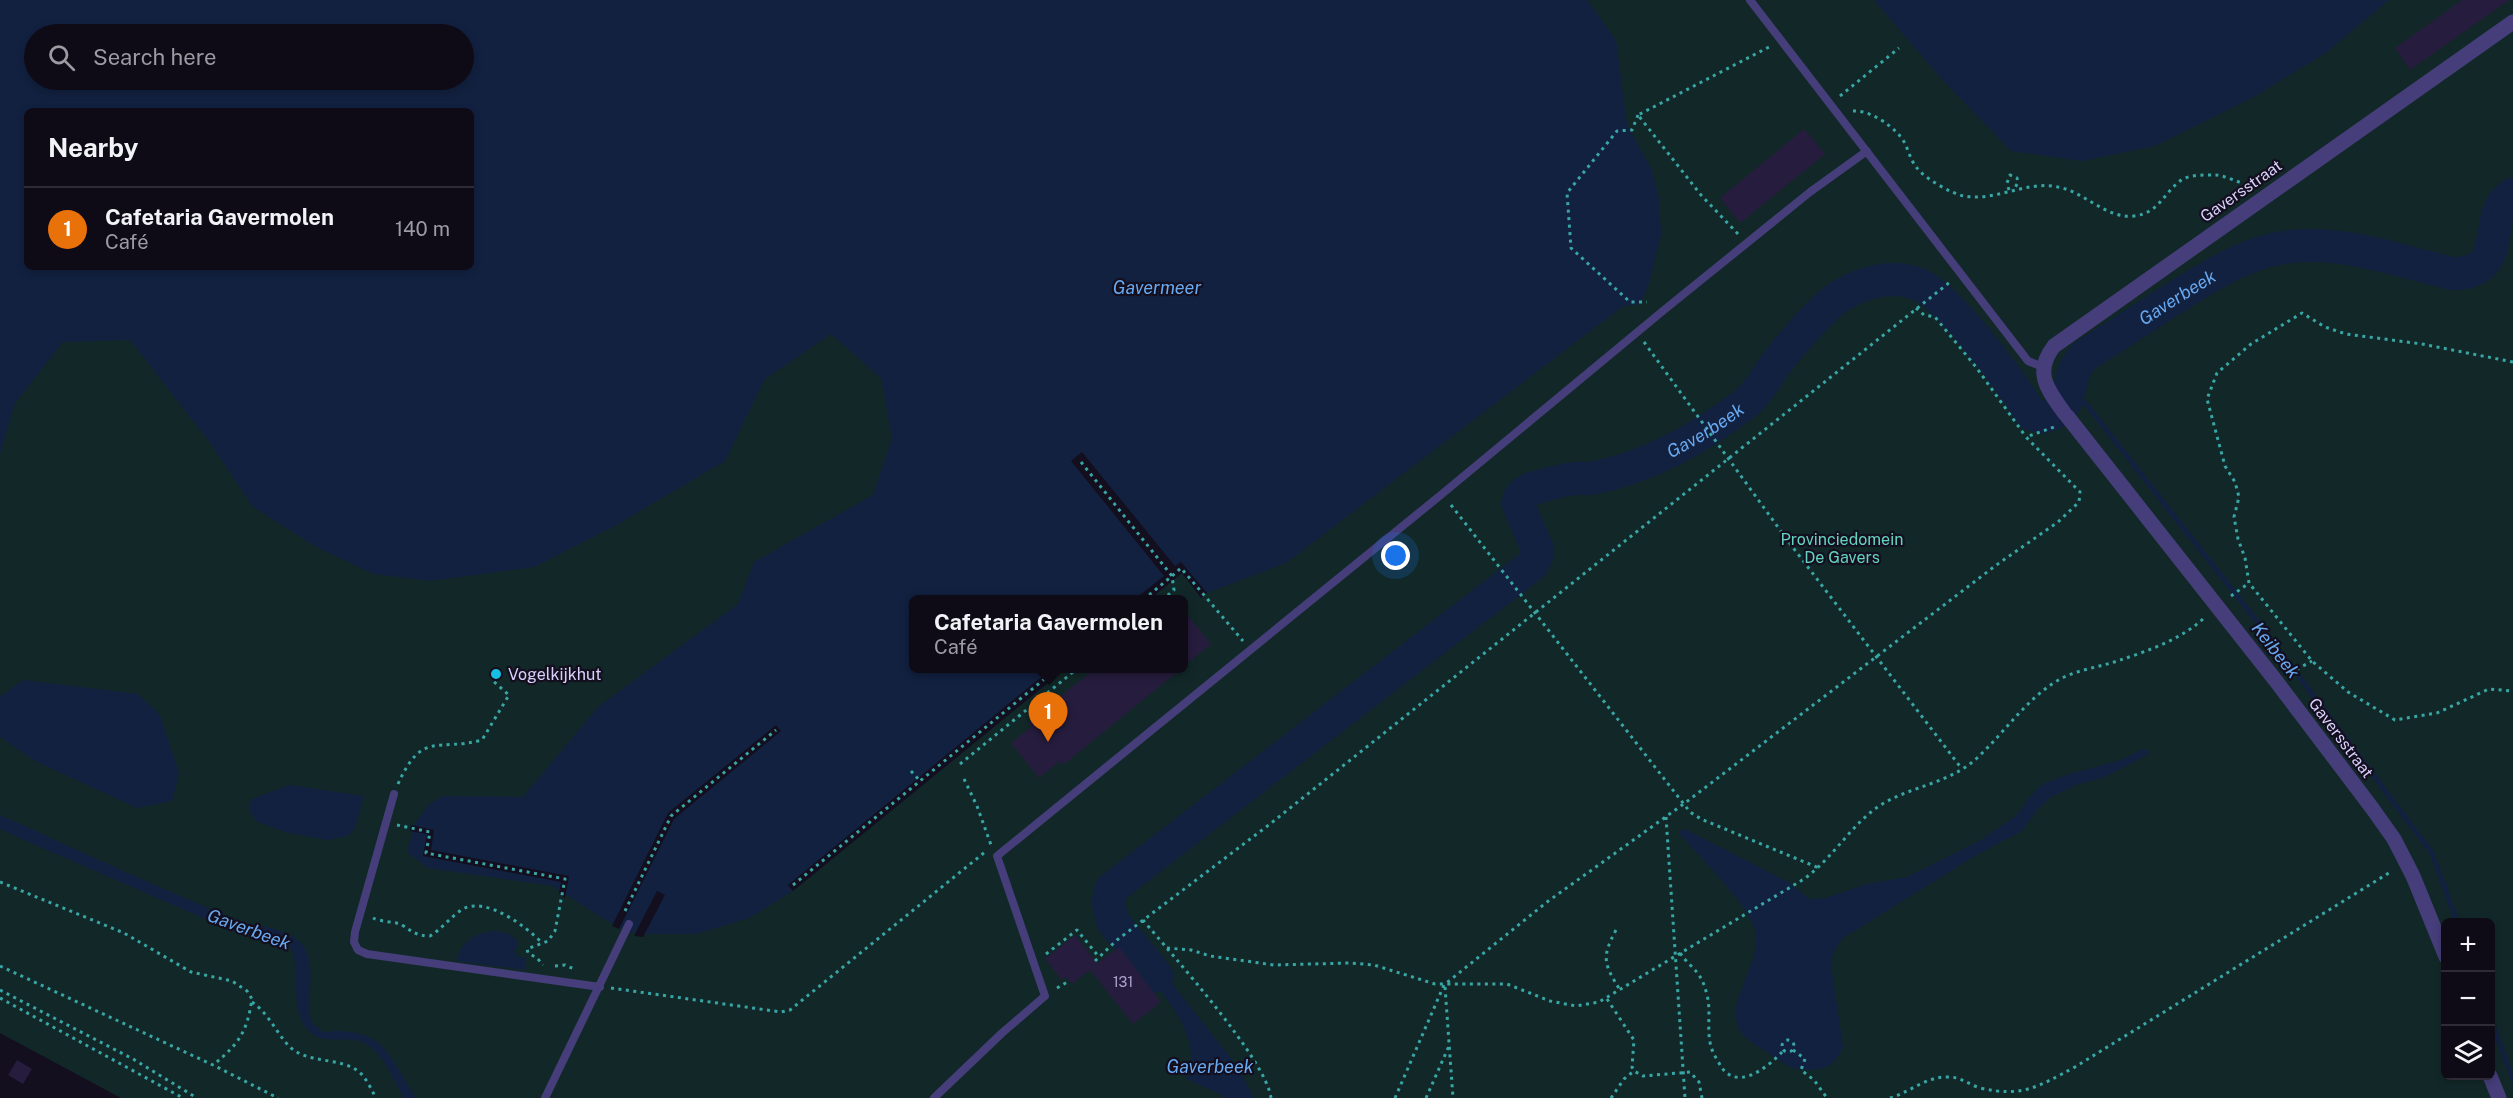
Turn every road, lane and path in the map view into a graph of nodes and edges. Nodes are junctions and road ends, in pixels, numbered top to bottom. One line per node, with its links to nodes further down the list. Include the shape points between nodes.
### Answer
1 (1750, 0): 3 (lane)
2 (2513, 22): 9 (street, Gaversstraat)
3 (1781, 41): 5 (lane); 7 (path)
4 (1899, 48): 5 (path)
5 (1831, 103): 6 (lane)
6 (1839, 113): 8 (lane); 10 (path, via 1869,113 1884,123 1901,137 1917,169 1961,196 1982,198)
7 (1638, 115): 11 (path, via 1701,195); 13 (path, via 1632,130 1617,132 1567,193 1571,248 1630,302)
8 (1867, 151): 11 (lane); 17 (lane, via 2028,360)
9 (2278, 187): 10 (path, via 2261,188 2217,175 2190,176 2146,214 2124,216 2057,186); 17 (street, Gaversstraat, via 2054,346)
10 (2011, 190): 10 (path, via 2018,183 2010,175 2007,183)
11 (1746, 244): 15 (lane)
12 (1945, 285): 14 (path)
13 (1647, 302)
14 (1918, 307): 19 (path, via 1924,315 1935,317); 20 (path)
15 (1636, 332): 20 (path); 22 (lane)
16 (2513, 362): 24 (path, via 2346,334 2302,313 2243,351 2217,373 2207,399 2225,466 2239,497 2234,517)
17 (2043, 367): 18 (street, Gaversstraat, via 2051,394)
18 (2066, 415): 19 (path, via 2052,428); 48 (street, Gaversstraat, via 2276,681 2372,808)
19 (2026, 437): 31 (path, via 2080,492 2079,502 2058,522)
20 (1728, 458): 29 (path); 31 (path)
21 (1082, 462): 23 (path)
22 (1442, 494): 29 (path); 30 (lane)
23 (1172, 576): 25 (path); 26 (path, via 1174,590); 30 (path, via 1181,568)
24 (2249, 584): 27 (path); 32 (path)
25 (1149, 595)
26 (1168, 595)
27 (2228, 598)
28 (2212, 610): 40 (path, via 2197,625 2153,647 2055,682)
29 (1533, 613): 45 (path); 54 (path)
30 (1251, 650): 62 (lane, via 997,856)
31 (1876, 658): 40 (path); 45 (path)
32 (2312, 661): 35 (path); 37 (path, via 2348,692 2395,720 2437,713 2489,689)
33 (1054, 673): 43 (path)
34 (1073, 673): 39 (path)
35 (2287, 675)
36 (492, 680): 44 (path, via 508,695 482,740 435,744 419,752 407,765)
37 (2513, 691)
38 (776, 730): 53 (path, via 671,816)
39 (960, 764)
40 (1962, 769): 49 (path, via 1877,808)
41 (911, 771): 43 (path)
42 (964, 779): 66 (path, via 991,847 796,1007 782,1012)
43 (920, 781): 51 (path)
44 (394, 794): 52 (lane)
45 (1685, 803): 46 (path); 49 (path, via 1701,819)
46 (1665, 817): 61 (path); 65 (path, via 1547,902)
47 (408, 828): 57 (path, via 430,832 426,853 565,879 555,931)
48 (2406, 862): 58 (street, Gaversstraat); 93 (path, via 2085,1061 2038,1086 2001,1094 1944,1076)
49 (1820, 868): 60 (path)
50 (0, 882): 71 (path, via 124,933 191,972 232,981 248,991)
51 (793, 885)
52 (360, 912): 57 (path, via 382,922 401,923 420,936 430,936 464,908 483,906 520,924); 64 (lane, via 354,942 358,950 367,954)
53 (621, 918)
54 (1143, 921): 59 (path); 62 (path, via 1097,959 1077,930)
55 (630, 924): 66 (lane)
56 (1616, 930): 68 (path, via 1605,954)
57 (542, 944): 64 (path, via 527,949 528,953 547,967 573,967)
58 (2441, 947)
59 (1167, 948): 65 (path, via 1274,965 1374,965); 85 (path, via 1258,1066)
60 (1680, 953): 61 (path); 74 (path, via 1702,979 1708,999 1710,1042 1724,1071 1746,1077 1771,1064)
61 (1675, 956): 68 (path); 77 (path)
62 (1035, 963): 84 (lane, via 1046,996)
63 (0, 966): 75 (path)
64 (579, 984): 66 (lane)
65 (1444, 985): 70 (path, via 1507,984 1536,997 1576,1006); 72 (path); 86 (path)
66 (600, 987): 83 (lane)
67 (0, 990): 80 (path, via 133,1059)
68 (1620, 990): 70 (path)
69 (0, 998): 79 (path)
70 (1607, 998): 76 (path, via 1634,1040)
71 (252, 1002): 75 (path, via 245,1030 235,1048); 82 (path, via 265,1011 293,1050 358,1071)
72 (1450, 1044): 87 (path); 88 (path)
73 (1793, 1050): 74 (path); 74 (path, via 1793,1044 1787,1040 1781,1046); 92 (path, via 1805,1059 1801,1070)
74 (1783, 1051)
75 (213, 1065): 81 (path)
76 (1634, 1071): 77 (path, via 1643,1076); 89 (path)
77 (1680, 1073): 90 (path); 91 (path, via 1690,1072 1696,1077)
78 (2492, 1080): 94 (street)
79 (183, 1098)
80 (197, 1098)
81 (278, 1098)
82 (376, 1098)
83 (545, 1098)
84 (934, 1098)
85 (1271, 1098)
86 (1395, 1098)
87 (1426, 1098)
88 (1453, 1098)
89 (1611, 1098)
90 (1685, 1098)
91 (1702, 1098)
92 (1827, 1098)
93 (1890, 1098)
94 (2499, 1098)

